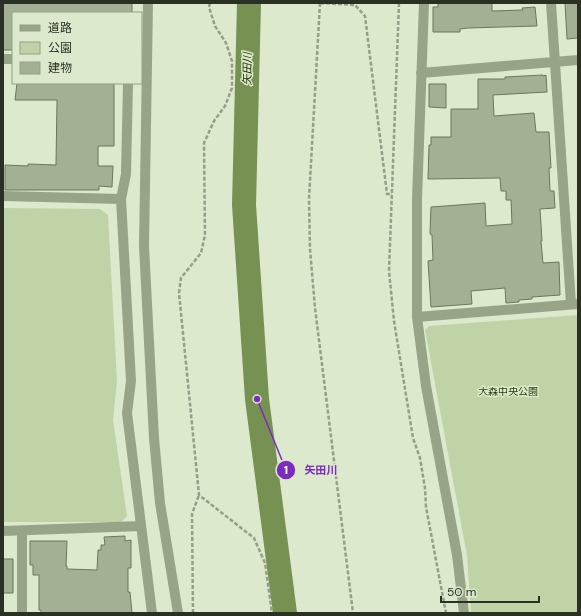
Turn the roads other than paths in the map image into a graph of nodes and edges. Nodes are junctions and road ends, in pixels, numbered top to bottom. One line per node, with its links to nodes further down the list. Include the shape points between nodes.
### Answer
1 (148, 3): 17 (street, via 144,246 160,503)
2 (424, 3): 6 (street)
3 (551, 3): 5 (street)
4 (578, 60): 5 (street)
5 (554, 61): 6 (street); 10 (street)
6 (421, 73): 11 (street)
7 (128, 84): 9 (street, via 126,174)
8 (3, 196): 9 (street)
9 (121, 199): 12 (street, via 131,380 127,413)
10 (574, 304): 11 (street)
11 (416, 317): 18 (street, via 457,555)
12 (141, 526): 14 (street); 16 (street)
13 (3, 531): 14 (street)
14 (22, 531): 15 (street)
15 (22, 613)
16 (152, 613)
17 (178, 613)
18 (464, 613)

